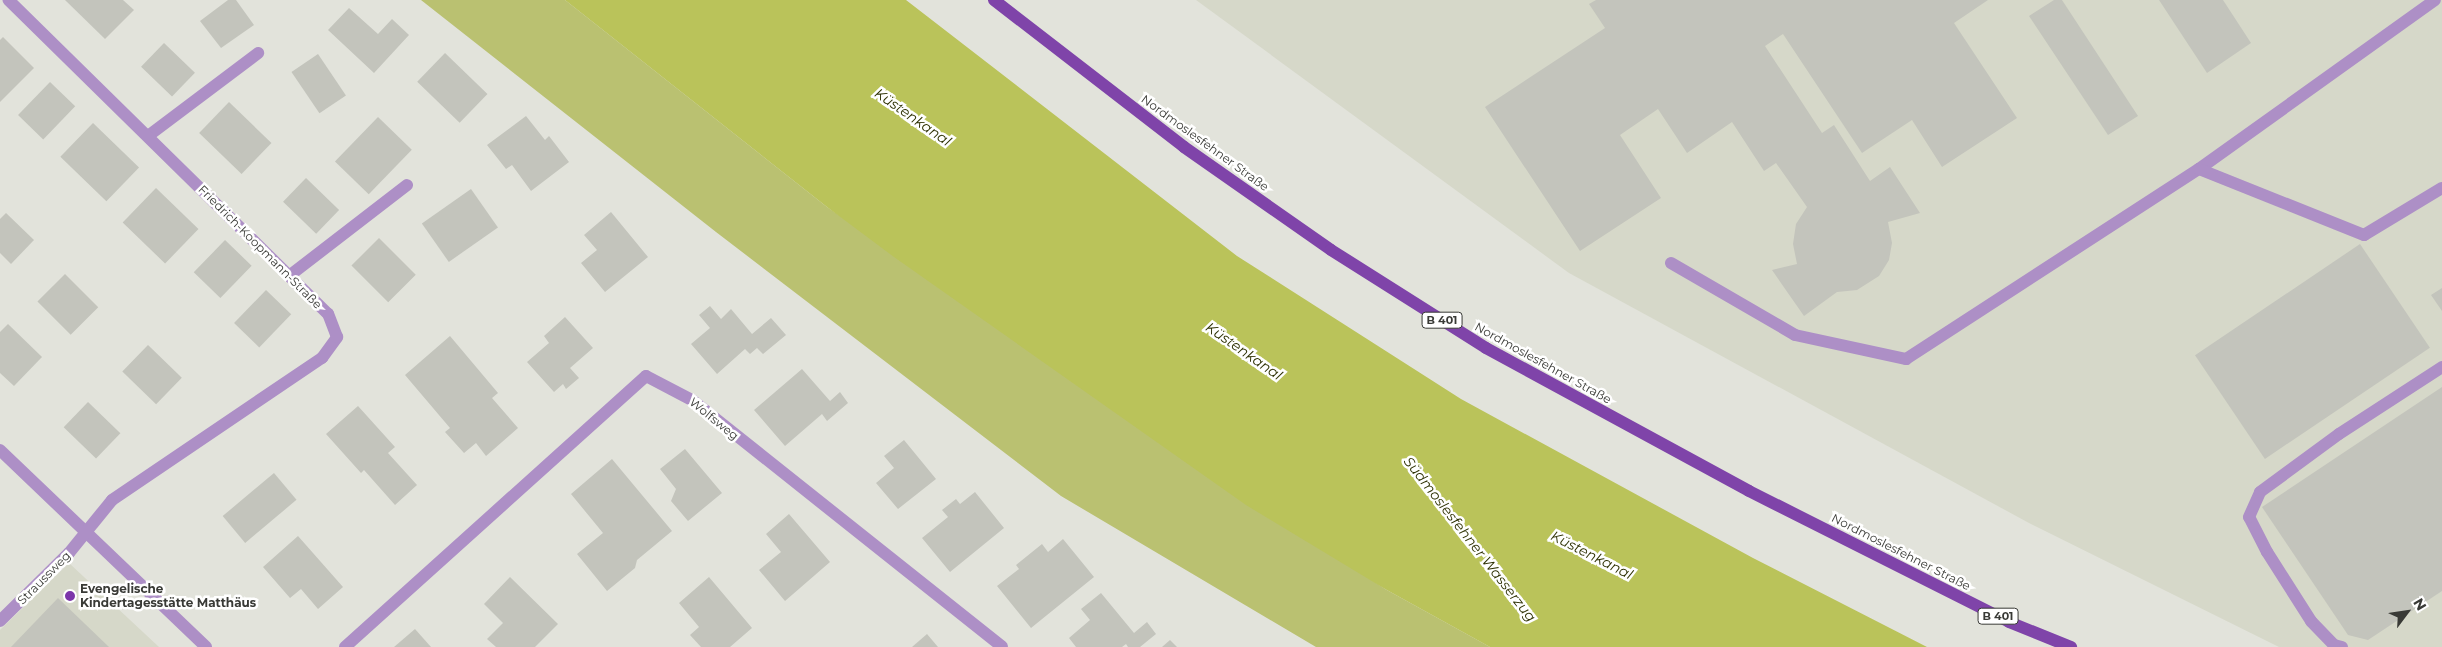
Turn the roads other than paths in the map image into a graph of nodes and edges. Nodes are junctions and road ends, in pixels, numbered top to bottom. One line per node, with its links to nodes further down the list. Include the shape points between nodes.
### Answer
1 (8, 0): 5 (street, Friedrich-Koopmann-Straße)
2 (994, 0): 18 (main road, Nordmoslesfehner Straße / B 401, via 1184,148 1331,250 1486,348 1749,491 2009,622)
3 (2435, 0): 6 (street)
4 (258, 53): 5 (street)
5 (148, 136): 10 (street, Friedrich-Koopmann-Straße)
6 (2199, 168): 8 (street, via 2364,236); 9 (street, via 1906,359 1795,335)
7 (407, 185): 10 (street)
8 (2442, 188)
9 (1671, 263)
10 (289, 276): 13 (street, Friedrich-Koopmann-Straße, via 328,314 338,337 322,358 112,500)
11 (2442, 367): 19 (street, via 2339,434 2260,492 2249,517 2311,621 2334,645)
12 (0, 450): 13 (street)
13 (85, 532): 14 (street, Straussweg, via 69,553); 15 (street)
14 (0, 621)
15 (206, 647)
16 (345, 647): 17 (street, Wolfsweg, via 646,376 692,400)
17 (1002, 647)
18 (2071, 647)
19 (2342, 647)

